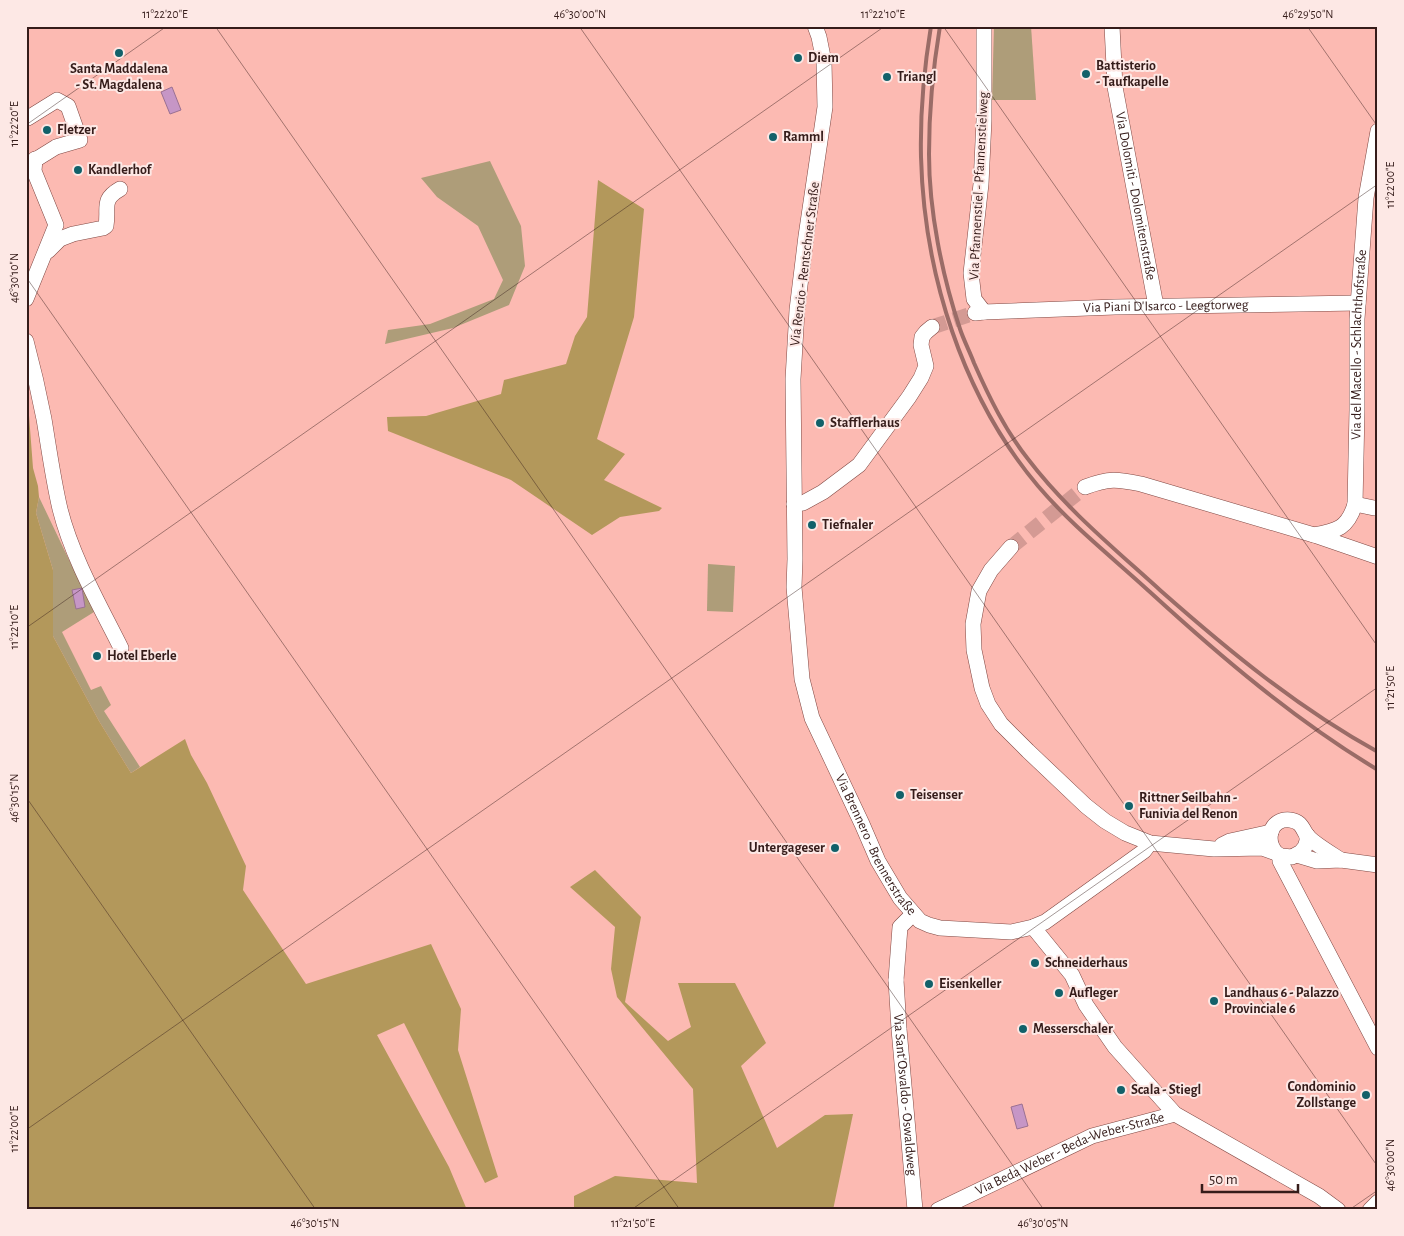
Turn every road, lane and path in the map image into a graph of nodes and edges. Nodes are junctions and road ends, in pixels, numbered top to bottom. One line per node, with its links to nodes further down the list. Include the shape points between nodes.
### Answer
1 (815, 26): 16 (street, Via Rencio - Rentschner Straße, via 824,62 825,107 797,310 793,379)
2 (984, 26): 12 (street, Via Pfannenstiel - Pfannenstielweg, via 981,184 971,273 974,298)
3 (1112, 26): 11 (street, Via Dolomiti - Dolomitenstraße, via 1115,86)
4 (26, 118): 6 (street, via 57,100 68,106 80,140 56,147)
5 (1378, 131): 10 (street, Via del Macello - Schlachthofstraße, via 1366,198)
6 (31, 162): 8 (street, via 56,225)
7 (120, 189): 8 (street, via 108,198 106,226 60,239)
8 (45, 252): 9 (street)
9 (26, 299)
10 (1358, 303): 11 (street, Via Piani D'Isarco - Leegtorweg); 17 (street, Via del Macello - Schlachthofstraße)
11 (1156, 306): 12 (street, Via Piani D'Isarco - Leegtorweg)
12 (980, 312)
13 (932, 327): 16 (street, via 922,337 926,366 921,378 859,465 823,492 803,503)
14 (26, 341): 22 (street, via 61,510 70,539)
15 (1085, 487): 19 (street, via 1100,481 1117,480 1141,484)
16 (794, 504): 31 (street, Via Brennero - Brennerstraße, via 794,595 802,679 812,718 878,861)
17 (1355, 504): 18 (street); 19 (street, Via del Macello - Schlachthofstraße, via 1346,523 1332,532)
18 (1378, 508)
19 (1314, 535): 21 (street)
20 (1011, 547): 25 (street, via 991,570 979,591 974,624 977,670 988,704 1001,724 1086,806 1125,833)
21 (1378, 557)
22 (120, 648)
23 (1271, 832): 24 (street, via 1279,822 1291,820 1302,826); 26 (street, via 1230,841); 27 (street, via 1270,843)
24 (1307, 835): 28 (street, via 1305,847); 29 (street)
25 (1150, 843): 26 (street); 32 (street, Via Brennero - Brennerstraße, via 1144,851 1045,922)
26 (1214, 849): 27 (street, via 1262,848)
27 (1279, 854): 28 (street); 33 (street)
28 (1297, 855): 29 (street, via 1317,861)
29 (1340, 860): 30 (street)
30 (1378, 865)
31 (913, 914): 32 (street, Via Brennero - Brennerstraße, via 929,926 940,928 1011,932); 36 (street, Via Sant'Osvaldo - Oswaldweg, via 900,927 896,980)
32 (1033, 927): 34 (street, via 1072,975 1086,1005 1115,1047)
33 (1378, 1048)
34 (1175, 1114): 37 (street, Via Beda Weber - Beda-Weber-Straße, via 1092,1136); 38 (street)
35 (1378, 1202): 39 (street)
36 (915, 1210)
37 (938, 1210)
38 (1338, 1210)
39 (1370, 1210)

